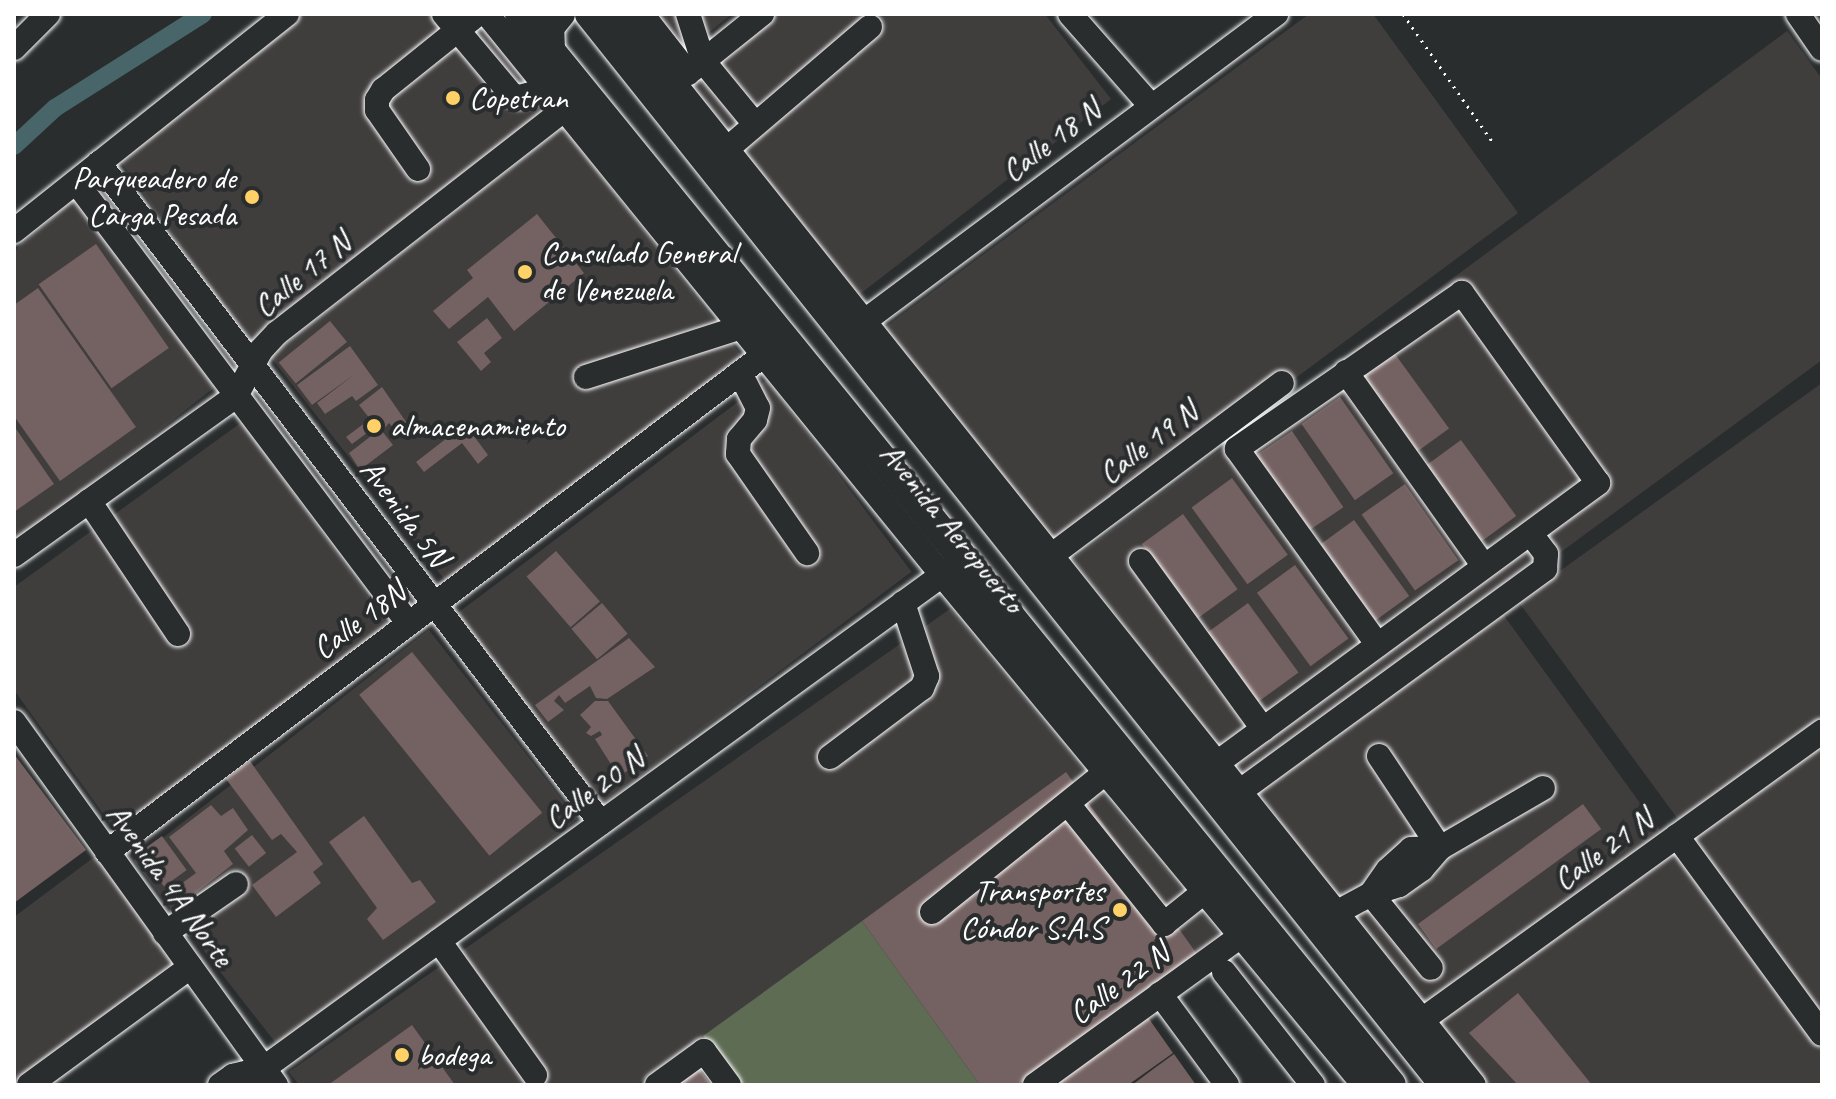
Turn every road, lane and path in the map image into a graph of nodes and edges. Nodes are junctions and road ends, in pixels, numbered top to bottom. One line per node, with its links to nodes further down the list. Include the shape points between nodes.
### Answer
1 (48, 14): 18 (street)
2 (287, 14): 28 (street)
3 (478, 14): 16 (street)
4 (487, 14): 22 (street, Avenida Aeropuerto)
5 (520, 14): 20 (main road, Avenida Aeropuerto)
6 (560, 14): 20 (main road, via 549,27)
7 (590, 14): 42 (main road, Avenida Aeropuerto)
8 (596, 14): 15 (main road)
9 (688, 14): 21 (street)
10 (762, 14): 21 (street)
11 (1070, 14): 23 (street)
12 (1276, 14): 23 (street, Calle 18 N)
13 (1403, 14): 26 (path)
14 (1798, 14): 19 (street)
15 (629, 17): 21 (street, Avenida Aeropuerto)
16 (451, 22): 22 (street, via 512,95); 29 (street, via 377,100 377,110)
17 (870, 27): 25 (street)
18 (14, 48)
19 (1822, 49)
20 (550, 50): 49 (main road, Avenida Aeropuerto)
21 (689, 72): 25 (street); 27 (street, Avenida Aeropuerto)
22 (549, 89): 24 (street, Avenida Aeropuerto)
23 (1151, 106): 32 (street, Calle 18 N)
24 (565, 109): 33 (street, Avenida Aeropuerto); 35 (street, Calle 17 N, via 277,333)
25 (755, 124): 27 (street)
26 (1494, 144)
27 (727, 149): 32 (street, Avenida Aeropuerto)
28 (99, 163): 30 (street); 35 (street, Avenida 5N)
29 (418, 169)
30 (76, 182): 31 (street); 40 (street, Avenida 5N)
31 (14, 231)
32 (866, 320): 42 (street, Avenida Aeropuerto)
33 (742, 327): 34 (street, Avenida Aeropuerto); 38 (street)
34 (764, 355): 37 (street, Calle 18N); 49 (street, Avenida Aeropuerto)
35 (253, 366): 40 (street, Calle 17 N); 51 (street, Avenida 5N)
36 (1346, 372): 43 (street, via 1462,293 1598,483); 48 (street); 54 (street, via 1237,449)
37 (740, 373): 44 (street, via 758,408 739,439 738,454); 51 (street, Calle 18N)
38 (586, 377)
39 (1282, 383): 46 (street, Calle 19 N)
40 (236, 396): 41 (street, Calle 17 N); 52 (street, Avenida 5N)
41 (89, 501): 45 (street, Calle 17 N); 53 (street)
42 (994, 501): 46 (street, Avenida Aeropuerto); 55 (main road, Avenida Aeropuerto)
43 (1530, 533): 48 (street); 66 (street, via 1546,554 1545,569)
44 (807, 553)
45 (14, 555)
46 (1052, 555): 56 (street, Avenida Aeropuerto)
47 (1141, 561): 59 (street)
48 (1484, 566): 54 (street)
49 (952, 568): 50 (street, Calle 20 N); 57 (main road, Avenida Aeropuerto)
50 (903, 603): 62 (street, via 927,676 922,688); 68 (street, Calle 20 N)
51 (434, 605): 52 (street, Calle 18N); 68 (street, Avenida 5N)
52 (409, 624): 71 (street, Calle 18N)
53 (178, 634)
54 (1378, 645): 59 (street)
55 (1106, 664): 56 (main road); 97 (main road, Avenida Aeropuerto)
56 (1145, 674): 63 (street, Avenida Aeropuerto)
57 (1068, 708): 64 (street, Avenida Aeropuerto); 96 (main road, Avenida Aeropuerto)
58 (14, 722): 71 (street, Avenida 4A Norte)
59 (1263, 729): 63 (street)
60 (1822, 731): 69 (street, Calle 21 N)
61 (1379, 756): 70 (street)
62 (830, 757)
63 (1217, 763): 66 (street, Avenida Aeropuerto)
64 (1106, 772): 67 (street); 73 (street, Avenida Aeropuerto)
65 (1543, 788): 70 (street)
66 (1239, 792): 76 (street, Avenida Aeropuerto)
67 (1068, 804): 73 (street, via 1164,924); 75 (street)
68 (601, 823): 79 (street, Calle 20 N)
69 (1677, 836): 84 (street, Calle 21 N); 85 (street)
70 (1440, 848): 74 (street, via 1411,849)
71 (107, 852): 77 (street, Avenida 4A Norte)
72 (236, 884): 77 (street)
73 (1205, 891): 78 (street, Avenida Aeropuerto)
74 (1371, 894): 76 (street); 81 (street)
75 (932, 912)
76 (1334, 914): 84 (street, Avenida Aeropuerto)
77 (165, 933): 80 (street, Avenida 4A Norte)
78 (1242, 935): 83 (street, Calle 22 N); 95 (street, Avenida Aeropuerto)
79 (439, 941): 86 (street); 87 (street, Calle 20 N)
80 (190, 967): 87 (street, Avenida 4A Norte); 88 (street)
81 (1431, 968)
82 (1224, 972): 94 (street)
83 (1160, 994): 92 (street, Calle 22 N); 93 (street)
84 (1422, 1020): 98 (street, Avenida Aeropuerto)
85 (1822, 1034)
86 (535, 1075)
87 (263, 1079): 89 (street, Calle 20 N, via 233,1076)
88 (29, 1085)
89 (220, 1085)
90 (657, 1085): 91 (street, via 704,1051)
91 (729, 1085)
92 (1035, 1085)
93 (1225, 1085)
94 (1313, 1085)
95 (1364, 1085)
96 (1391, 1085)
97 (1445, 1085)
98 (1474, 1085)

